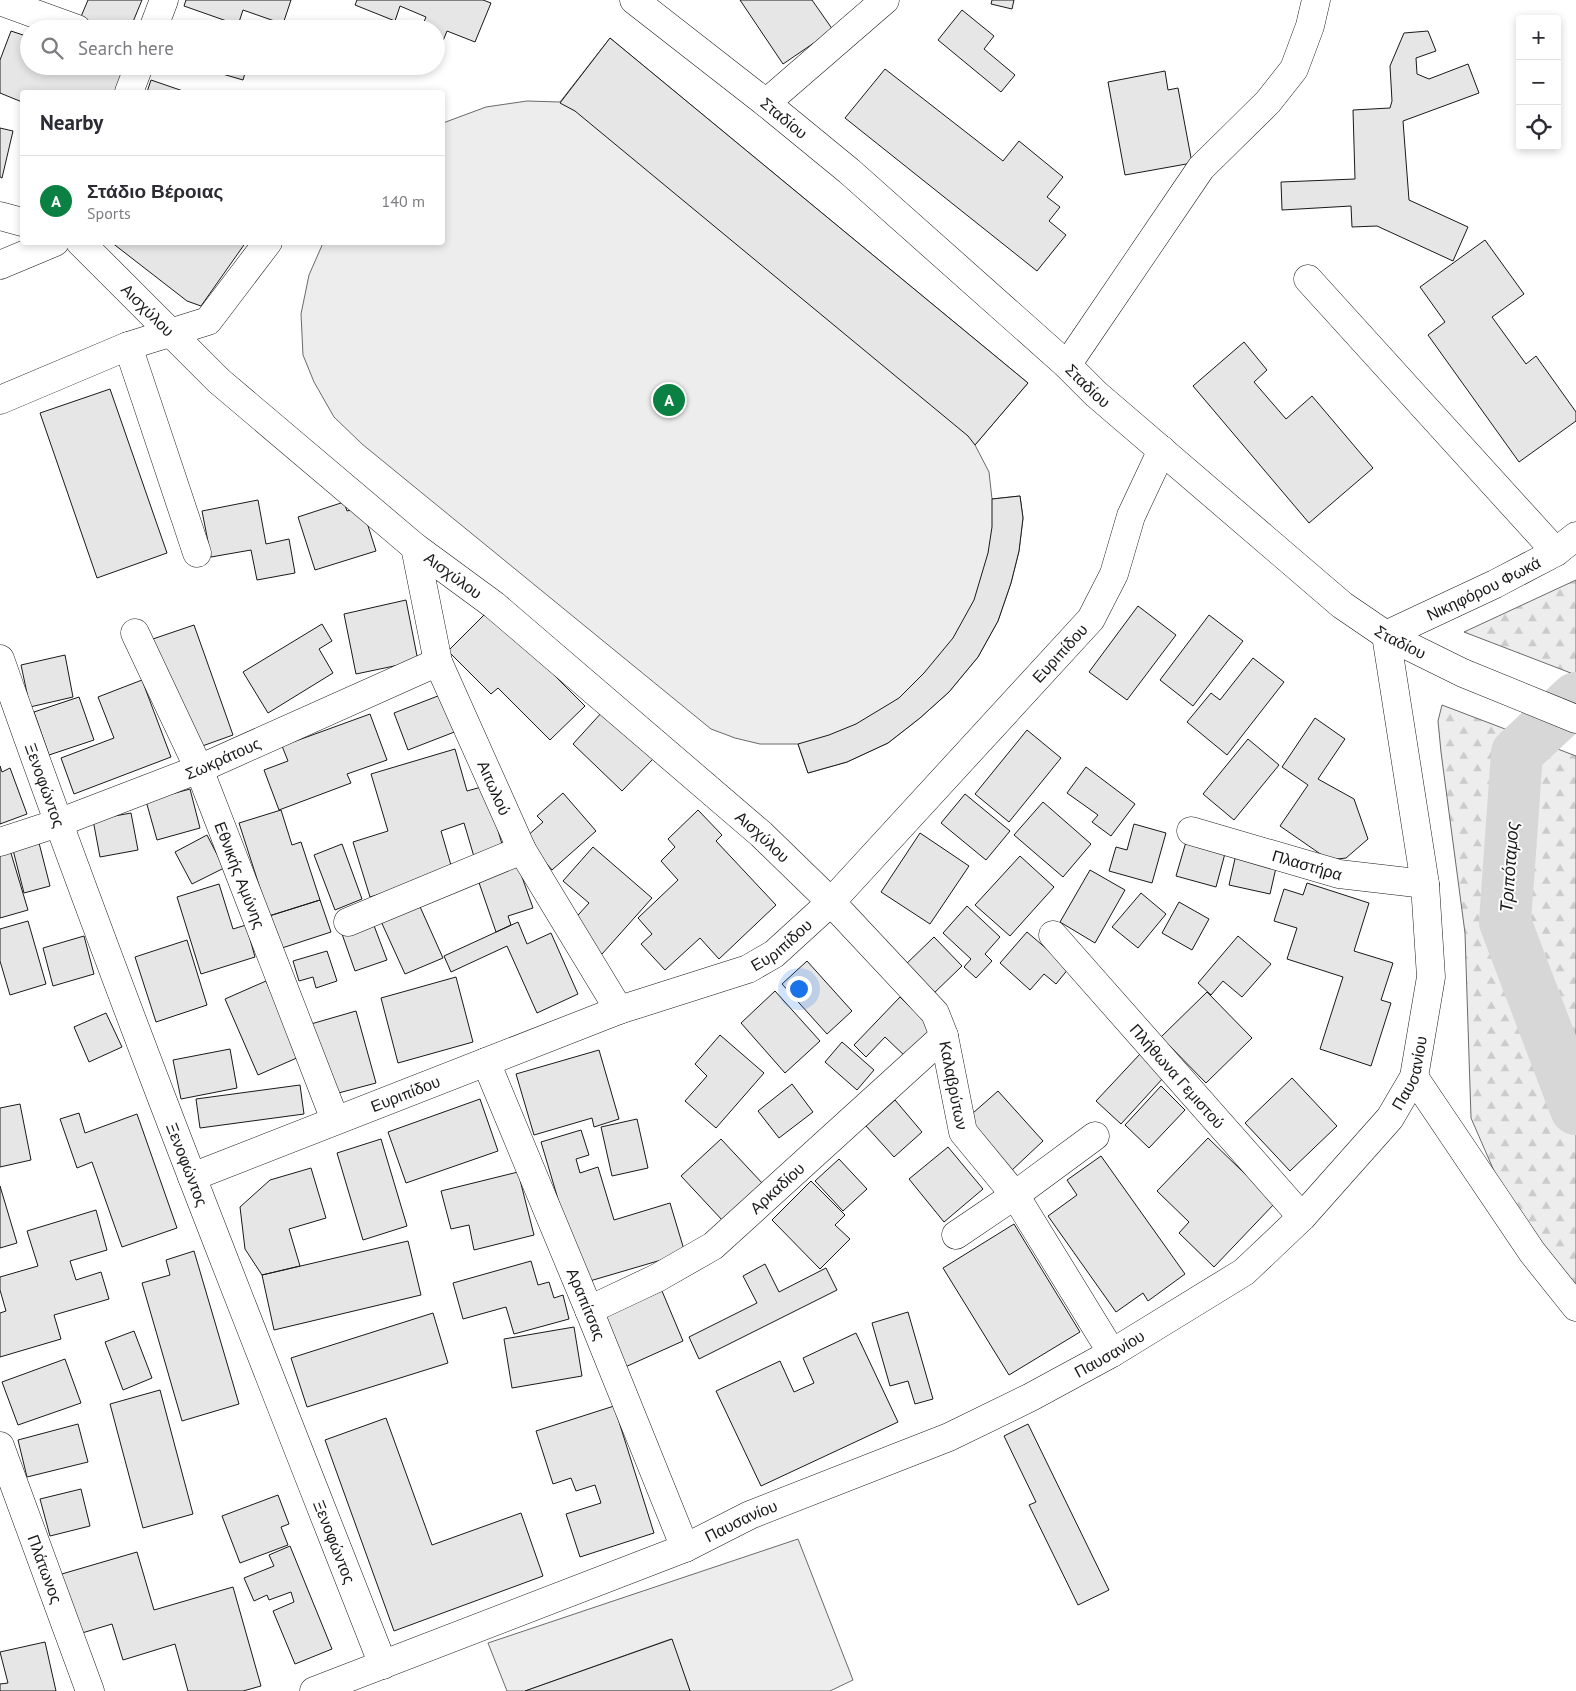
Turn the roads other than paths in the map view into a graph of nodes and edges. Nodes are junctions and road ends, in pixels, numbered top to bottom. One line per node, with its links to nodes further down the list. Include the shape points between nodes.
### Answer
1 (164, 0): 7 (street)
2 (634, 0): 10 (street, Σταδίου)
3 (885, 0): 10 (street)
4 (1316, 0): 20 (street, via 1294,69 1268,102 1201,168)
5 (0, 1): 6 (street)
6 (52, 20)
7 (157, 20)
8 (136, 75): 9 (street)
9 (130, 90)
10 (766, 103): 20 (street, Σταδίου, via 849,171)
11 (0, 216): 12 (street)
12 (20, 221)
13 (48, 245): 16 (street)
14 (83, 245): 18 (street, Αισχύλου)
15 (266, 245): 18 (street, via 208,321)
16 (0, 265)
17 (1308, 279): 23 (street)
18 (171, 332): 19 (street); 24 (street, Αισχύλου, via 219,381)
19 (128, 346): 21 (street); 25 (street)
20 (1067, 365): 22 (street, Σταδίου)
21 (0, 400)
22 (1162, 450): 27 (street, Σταδίου, via 1342,605); 37 (street, Ευριπίδου, via 1131,516 1114,574 1091,619)
23 (1566, 544): 27 (street, Νικηφόρου Φωκά, via 1495,584)
24 (414, 547): 29 (street, Αιτωλού); 37 (street, Αισχύλου, via 494,605 761,834)
25 (197, 553)
26 (135, 633): 31 (street, Εθνικής Αμύνης)
27 (1386, 636): 30 (street, Σταδίου, via 1463,673); 36 (street, Παυσανίου)
28 (0, 659): 32 (street, Ξενοφώντος)
29 (438, 662): 31 (street, Σωκράτους); 35 (street, Αιτωλού)
30 (1576, 719)
31 (199, 769): 32 (street, Σωκράτους); 44 (street, Εθνικής Αμύνης)
32 (58, 823): 34 (street, Σωκράτους); 46 (street, Ξενοφώντος)
33 (1191, 831): 36 (street, Πλαστήρα, via 1339,874)
34 (0, 842)
35 (522, 850): 38 (street); 40 (street, Αιτωλού)
36 (1425, 884): 43 (street, Παυσανίου, via 1431,977)
37 (831, 902): 40 (street, Ευριπίδου, via 774,954 748,969); 41 (street, Καλαβρύτων, via 935,1013)
38 (348, 922)
39 (1053, 935): 48 (street, Πλήθωνα Γεμιστού)
40 (619, 1010): 42 (street, Ευριπίδου)
41 (944, 1036): 47 (street, Καλαβρύτων, via 963,1132); 51 (street, Αρκαδίου, via 713,1246 657,1278)
42 (486, 1062): 44 (street, Ευριπίδου); 51 (street, Αραπίτσας)
43 (1414, 1077): 48 (street, Παυσανίου, via 1390,1118); 50 (street, via 1532,1252)
44 (335, 1120): 46 (street, Ευριπίδου)
45 (1095, 1136): 47 (street)
46 (192, 1177): 55 (street, Ξενοφώντος)
47 (1015, 1195): 49 (street); 52 (street, Καλαβρύτων)
48 (1302, 1217): 52 (street, Παυσανίου, via 1244,1272)
49 (956, 1235)
50 (1576, 1307)
51 (589, 1310): 54 (street, Αραπίτσας)
52 (1112, 1353): 54 (street, Παυσανίου, via 949,1437 750,1515)
53 (0, 1446): 56 (street, Πλάτωνος)
54 (685, 1548): 55 (street, Παυσανίου)
55 (383, 1665): 57 (street, Παυσανίου)
56 (90, 1691)
57 (314, 1691)

